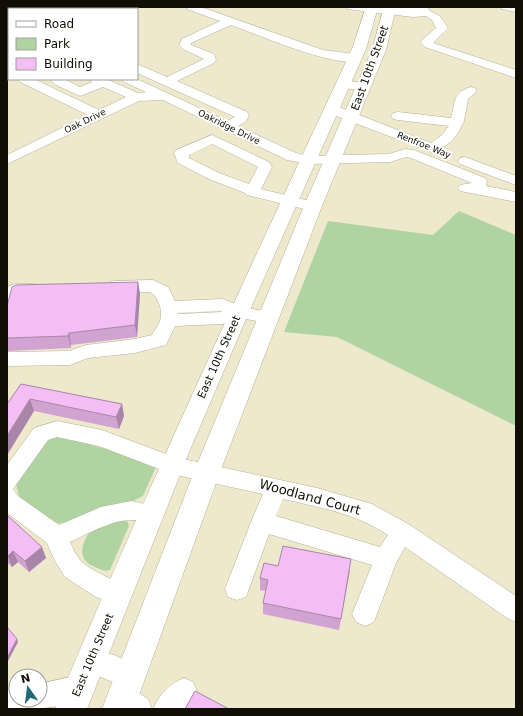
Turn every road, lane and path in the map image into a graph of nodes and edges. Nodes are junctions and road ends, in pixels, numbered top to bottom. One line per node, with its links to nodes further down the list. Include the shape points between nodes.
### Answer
1 (191, 7): 6 (street)
2 (351, 7): 4 (street, via 360,10)
3 (506, 7): 5 (street)
4 (381, 8): 7 (main road, East 10th Street, via 364,34); 9 (street, via 398,12 426,13 437,18 442,28 428,38 426,42 429,45); 15 (main road, East 10th Street, via 379,50)
5 (516, 9)
6 (230, 21): 7 (street, via 320,53 338,58); 14 (street, via 186,41 187,47 210,57 210,60)
7 (355, 58): 15 (main road, East 10th Street)
8 (138, 68): 14 (street)
9 (516, 74)
10 (26, 80): 20 (street)
11 (55, 80): 13 (street, via 80,92)
12 (130, 80): 18 (street, Oakridge Drive)
13 (99, 81): 17 (street)
14 (168, 81): 24 (street, via 242,115 240,119)
15 (354, 85): 19 (main road, East 10th Street); 21 (main road, East 10th Street)
16 (471, 91): 23 (street, via 462,97)
17 (136, 97): 18 (street, Oak Drive); 20 (street, Oak Drive)
18 (167, 97): 24 (street, Oakridge Drive)
19 (331, 109): 21 (street, Renfroe Way); 28 (main road, East 10th Street)
20 (98, 115): 27 (street, Oak Drive)
21 (352, 116): 25 (street, Renfroe Way); 26 (main road, East 10th Street)
22 (398, 116): 23 (street)
23 (456, 123): 25 (street, via 451,135)
24 (227, 126): 28 (street, Oakridge Drive, via 292,157)
25 (432, 148): 29 (street, Renfroe Way)
26 (334, 159): 28 (street, Oakridge Drive); 31 (street, Oakridge Drive, via 390,158 467,189); 33 (main road, East 10th Street)
27 (7, 160)
28 (308, 160): 32 (main road, East 10th Street)
29 (516, 181)
30 (252, 192): 30 (street, via 264,165 212,139 181,153 183,160); 32 (street)
31 (516, 197)
32 (289, 202): 33 (street); 37 (main road, East 10th Street)
33 (313, 206): 39 (main road, East 10th Street)
34 (100, 288): 38 (street, via 153,286 162,291)
35 (54, 289): 36 (street, via 16,290)
36 (7, 295)
37 (239, 312): 38 (street, via 223,318); 39 (street); 41 (main road, East 10th Street)
38 (169, 313): 40 (street, via 159,340 147,344 86,352 70,358)
39 (268, 317): 42 (main road, East 10th Street)
40 (7, 359)
41 (172, 465): 42 (street, Woodland Court); 43 (street, Woodland Court, via 102,438 57,429 40,434); 46 (main road, East 10th Street)
42 (207, 472): 44 (street, Woodland Court); 57 (main road, East 10th Street)
43 (7, 482)
44 (277, 488): 47 (street); 48 (street, Woodland Court, via 364,511)
45 (7, 496): 49 (street, via 8,501)
46 (151, 514): 49 (street, via 131,510 101,517); 52 (main road, East 10th Street)
47 (262, 522): 50 (street); 51 (street)
48 (402, 532): 50 (street); 53 (street, Woodland Court)
49 (57, 537): 52 (street, via 63,554 73,569 105,589)
50 (386, 559): 54 (street)
51 (237, 589)
52 (119, 594): 55 (main road, East 10th Street)
53 (516, 610)
54 (365, 614)
55 (91, 661): 57 (street, via 114,668); 58 (main road, East 10th Street)
56 (48, 697): 58 (street)
57 (127, 698)
58 (75, 699)

